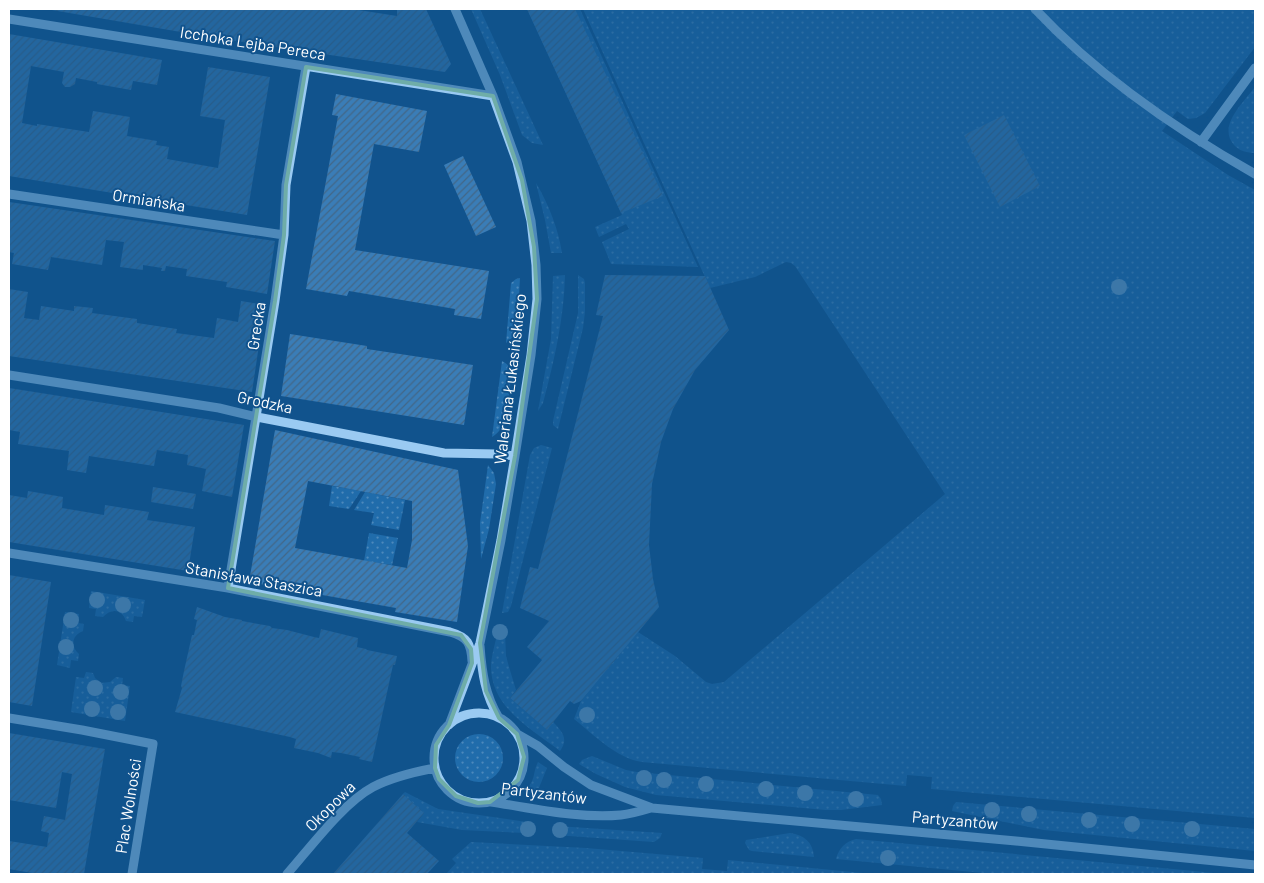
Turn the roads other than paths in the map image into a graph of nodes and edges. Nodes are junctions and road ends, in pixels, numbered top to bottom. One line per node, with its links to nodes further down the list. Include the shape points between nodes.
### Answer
1 (455, 9): 6 (street, Waleriana Łukasińskiego)
2 (1035, 9): 7 (street, via 1093,64)
3 (9, 19): 4 (street, Icchoka Lejba Pereca)
4 (306, 67): 6 (street, Icchoka Lejba Pereca); 10 (street, Grecka, via 286,185)
5 (1255, 68): 7 (street)
6 (493, 96): 13 (street, Waleriana Łukasińskiego, via 522,180 536,266 537,299)
7 (1201, 142): 8 (street)
8 (1255, 174)
9 (9, 194): 10 (street, Ormiańska)
10 (284, 235): 12 (street, Grecka)
11 (9, 375): 12 (street, Grodzka)
12 (257, 417): 13 (street, Grodzka, via 444,453); 15 (street, Grecka)
13 (516, 456): 16 (street, Waleriana Łukasińskiego)
14 (9, 553): 15 (street, Stanisława Staszica)
15 (228, 588): 17 (street, Stanisława Staszica, via 461,635 468,642)
16 (480, 643): 17 (street, Waleriana Łukasińskiego); 19 (street, Waleriana Łukasińskiego, via 484,682)
17 (472, 662): 20 (street, Waleriana Łukasińskiego)
18 (9, 718): 26 (street, Plac Wolności, via 153,744)
19 (499, 718): 20 (street, via 473,714); 21 (street)
20 (449, 725): 22 (street, via 436,745)
21 (517, 734): 23 (street, via 522,745 523,769 511,790); 24 (street, Partyzantów, via 591,785)
22 (435, 768): 23 (street, via 446,789 456,796 466,801); 27 (street, Okopowa, via 388,780 357,797)
23 (490, 802): 24 (street, Partyzantów, via 603,816)
24 (652, 808): 25 (street, Partyzantów)
25 (1255, 865)
26 (132, 874)
27 (287, 874)

